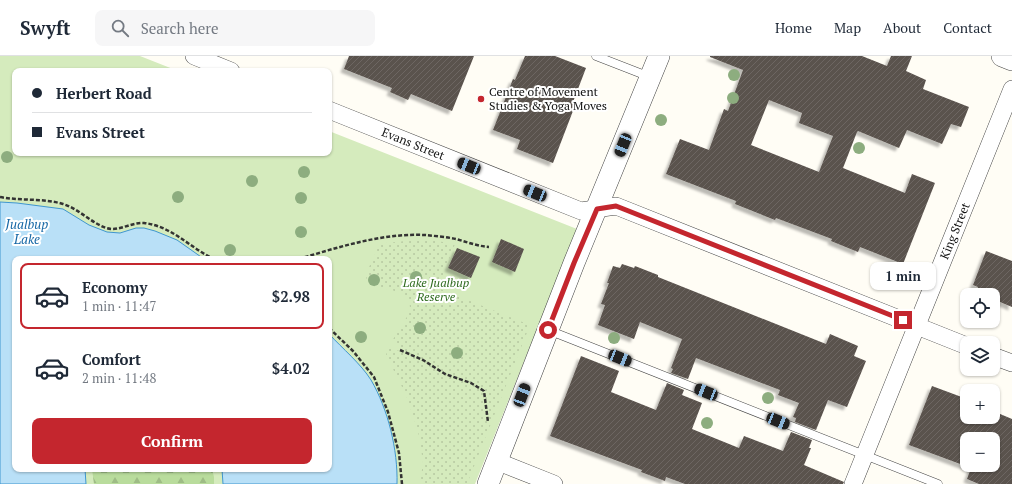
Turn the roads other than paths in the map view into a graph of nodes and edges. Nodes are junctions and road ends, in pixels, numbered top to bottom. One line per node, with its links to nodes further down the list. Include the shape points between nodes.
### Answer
1 (194, 56): 6 (street)
2 (596, 56): 7 (lane)
3 (659, 56): 7 (street)
4 (1002, 56): 5 (street)
5 (1012, 60)
6 (224, 68)
7 (650, 77): 10 (street)
8 (1012, 89): 11 (street, King Street)
9 (332, 111): 10 (street, Evans Street, via 581,210)
10 (597, 209): 11 (street, Evans Street, via 616,206); 12 (street)
11 (917, 326): 13 (street, Evans Street); 16 (street, King Street)
12 (548, 330): 16 (lane); 17 (street)
13 (960, 343)
14 (1000, 359): 15 (street)
15 (1012, 363)
16 (864, 455): 20 (street, King Street); 21 (lane)
17 (496, 461): 18 (street); 19 (street)
18 (488, 484)
19 (554, 484)
20 (853, 484)
21 (938, 484)

